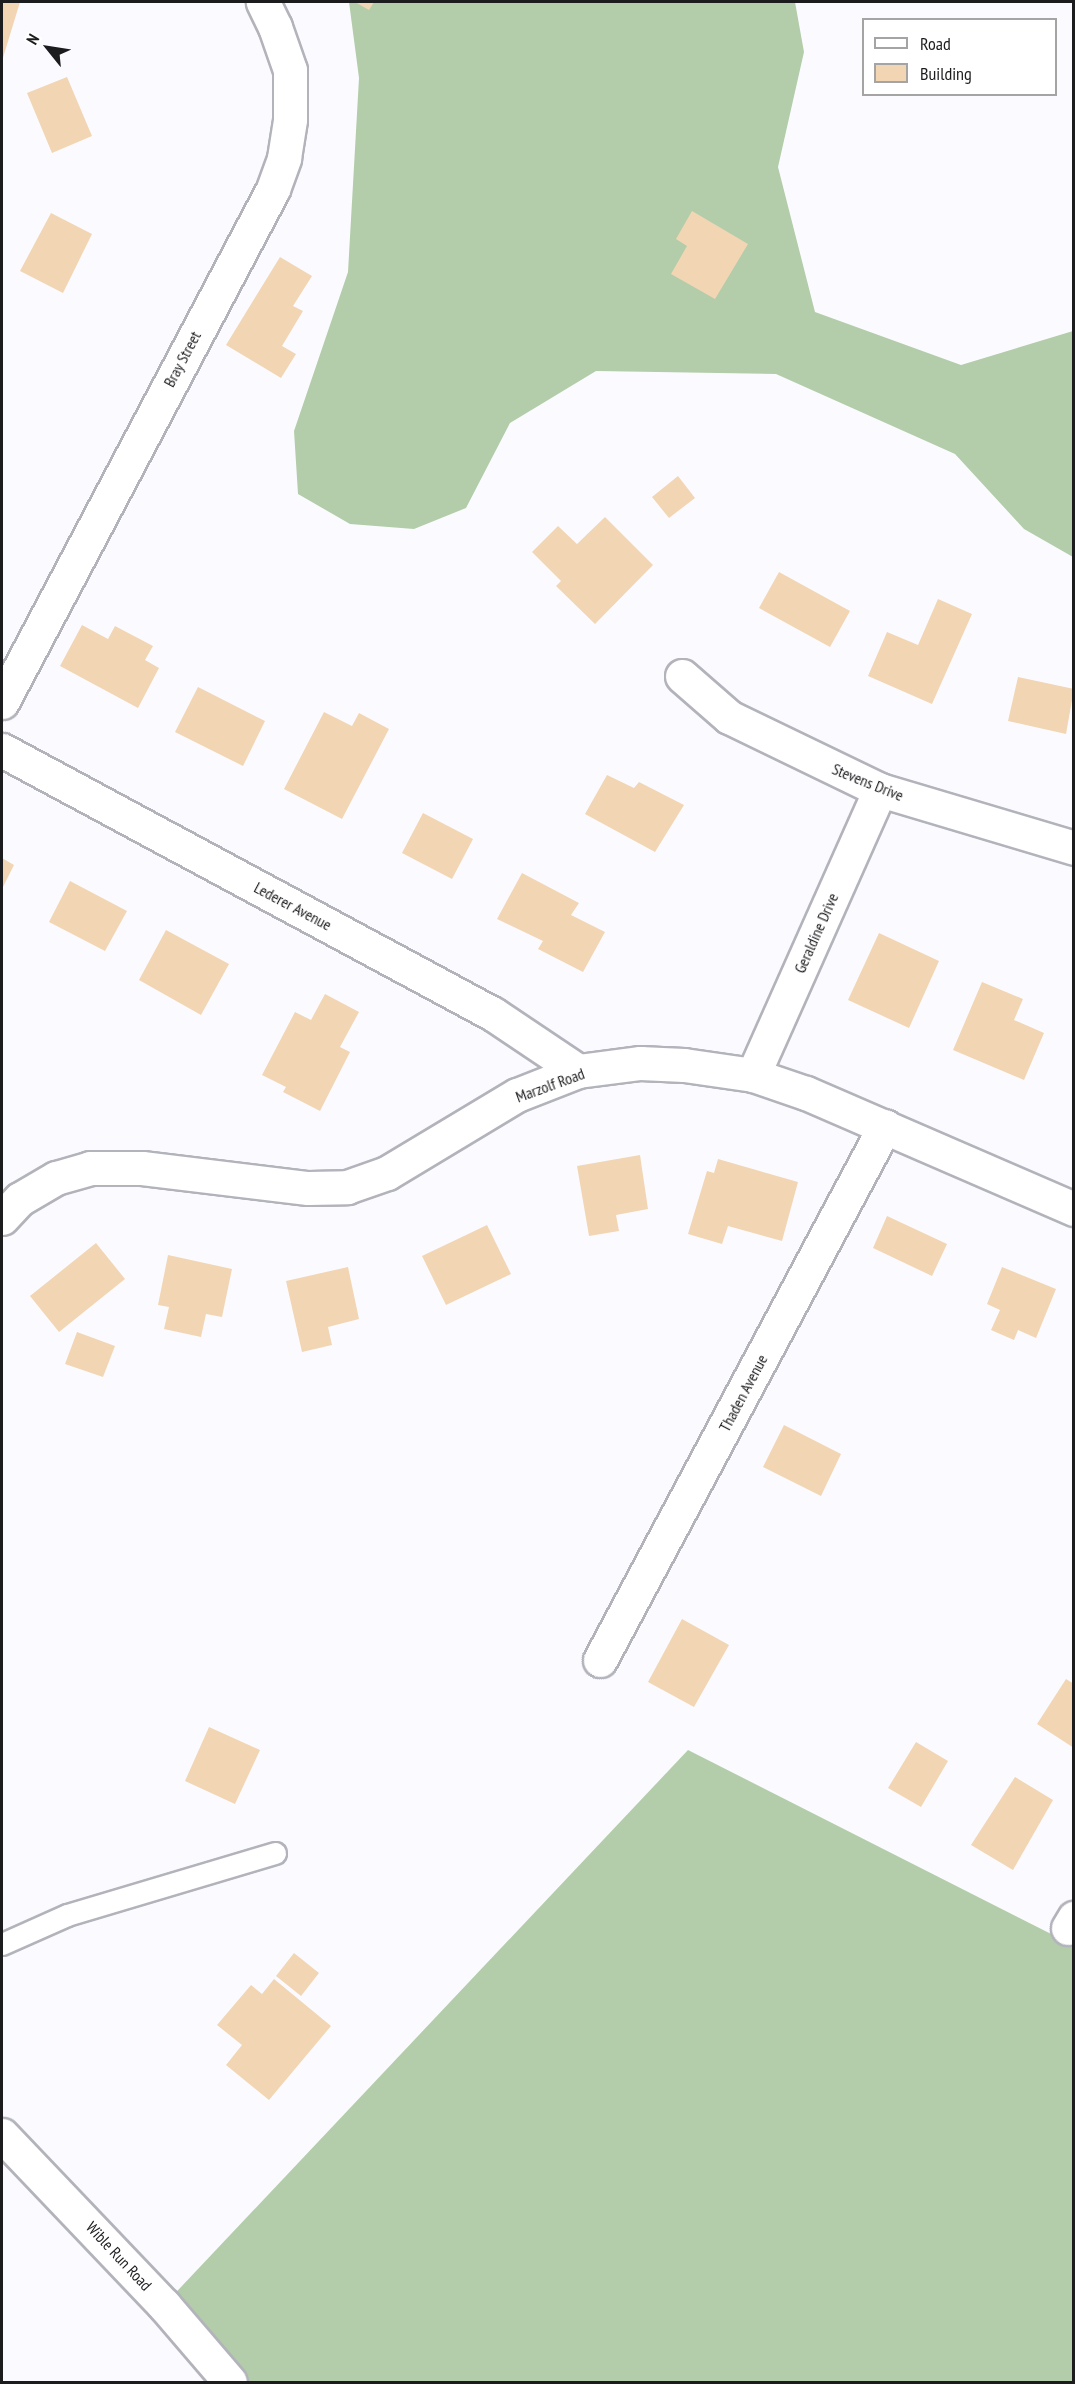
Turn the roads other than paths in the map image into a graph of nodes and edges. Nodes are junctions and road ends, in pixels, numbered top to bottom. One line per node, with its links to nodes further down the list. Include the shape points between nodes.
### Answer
1 (263, 2): 3 (street, Bray Street, via 290,70 290,119 284,158 273,189)
2 (682, 676): 5 (street, Stevens Drive, via 729,717)
3 (2, 702)
4 (2, 750): 7 (street, Lederer Avenue, via 494,1014)
5 (880, 790): 6 (street, Stevens Drive); 8 (street, Geraldine Drive)
6 (1074, 848)
7 (578, 1071): 8 (street, Marzolf Road, via 640,1063); 11 (street, Marzolf Road, via 517,1095 387,1173 347,1187 308,1188 142,1168 90,1168 56,1178 20,1199)
8 (753, 1075): 9 (street, Marzolf Road)
9 (885, 1126): 10 (street, Marzolf Road); 12 (street, Thaden Avenue)
10 (1074, 1209)
11 (2, 1218)
12 (600, 1660)
13 (275, 1853): 14 (lane, via 67,1915)
14 (2, 1944)
15 (2, 2135): 16 (street, Wible Run Road, via 164,2305)
16 (230, 2382)

